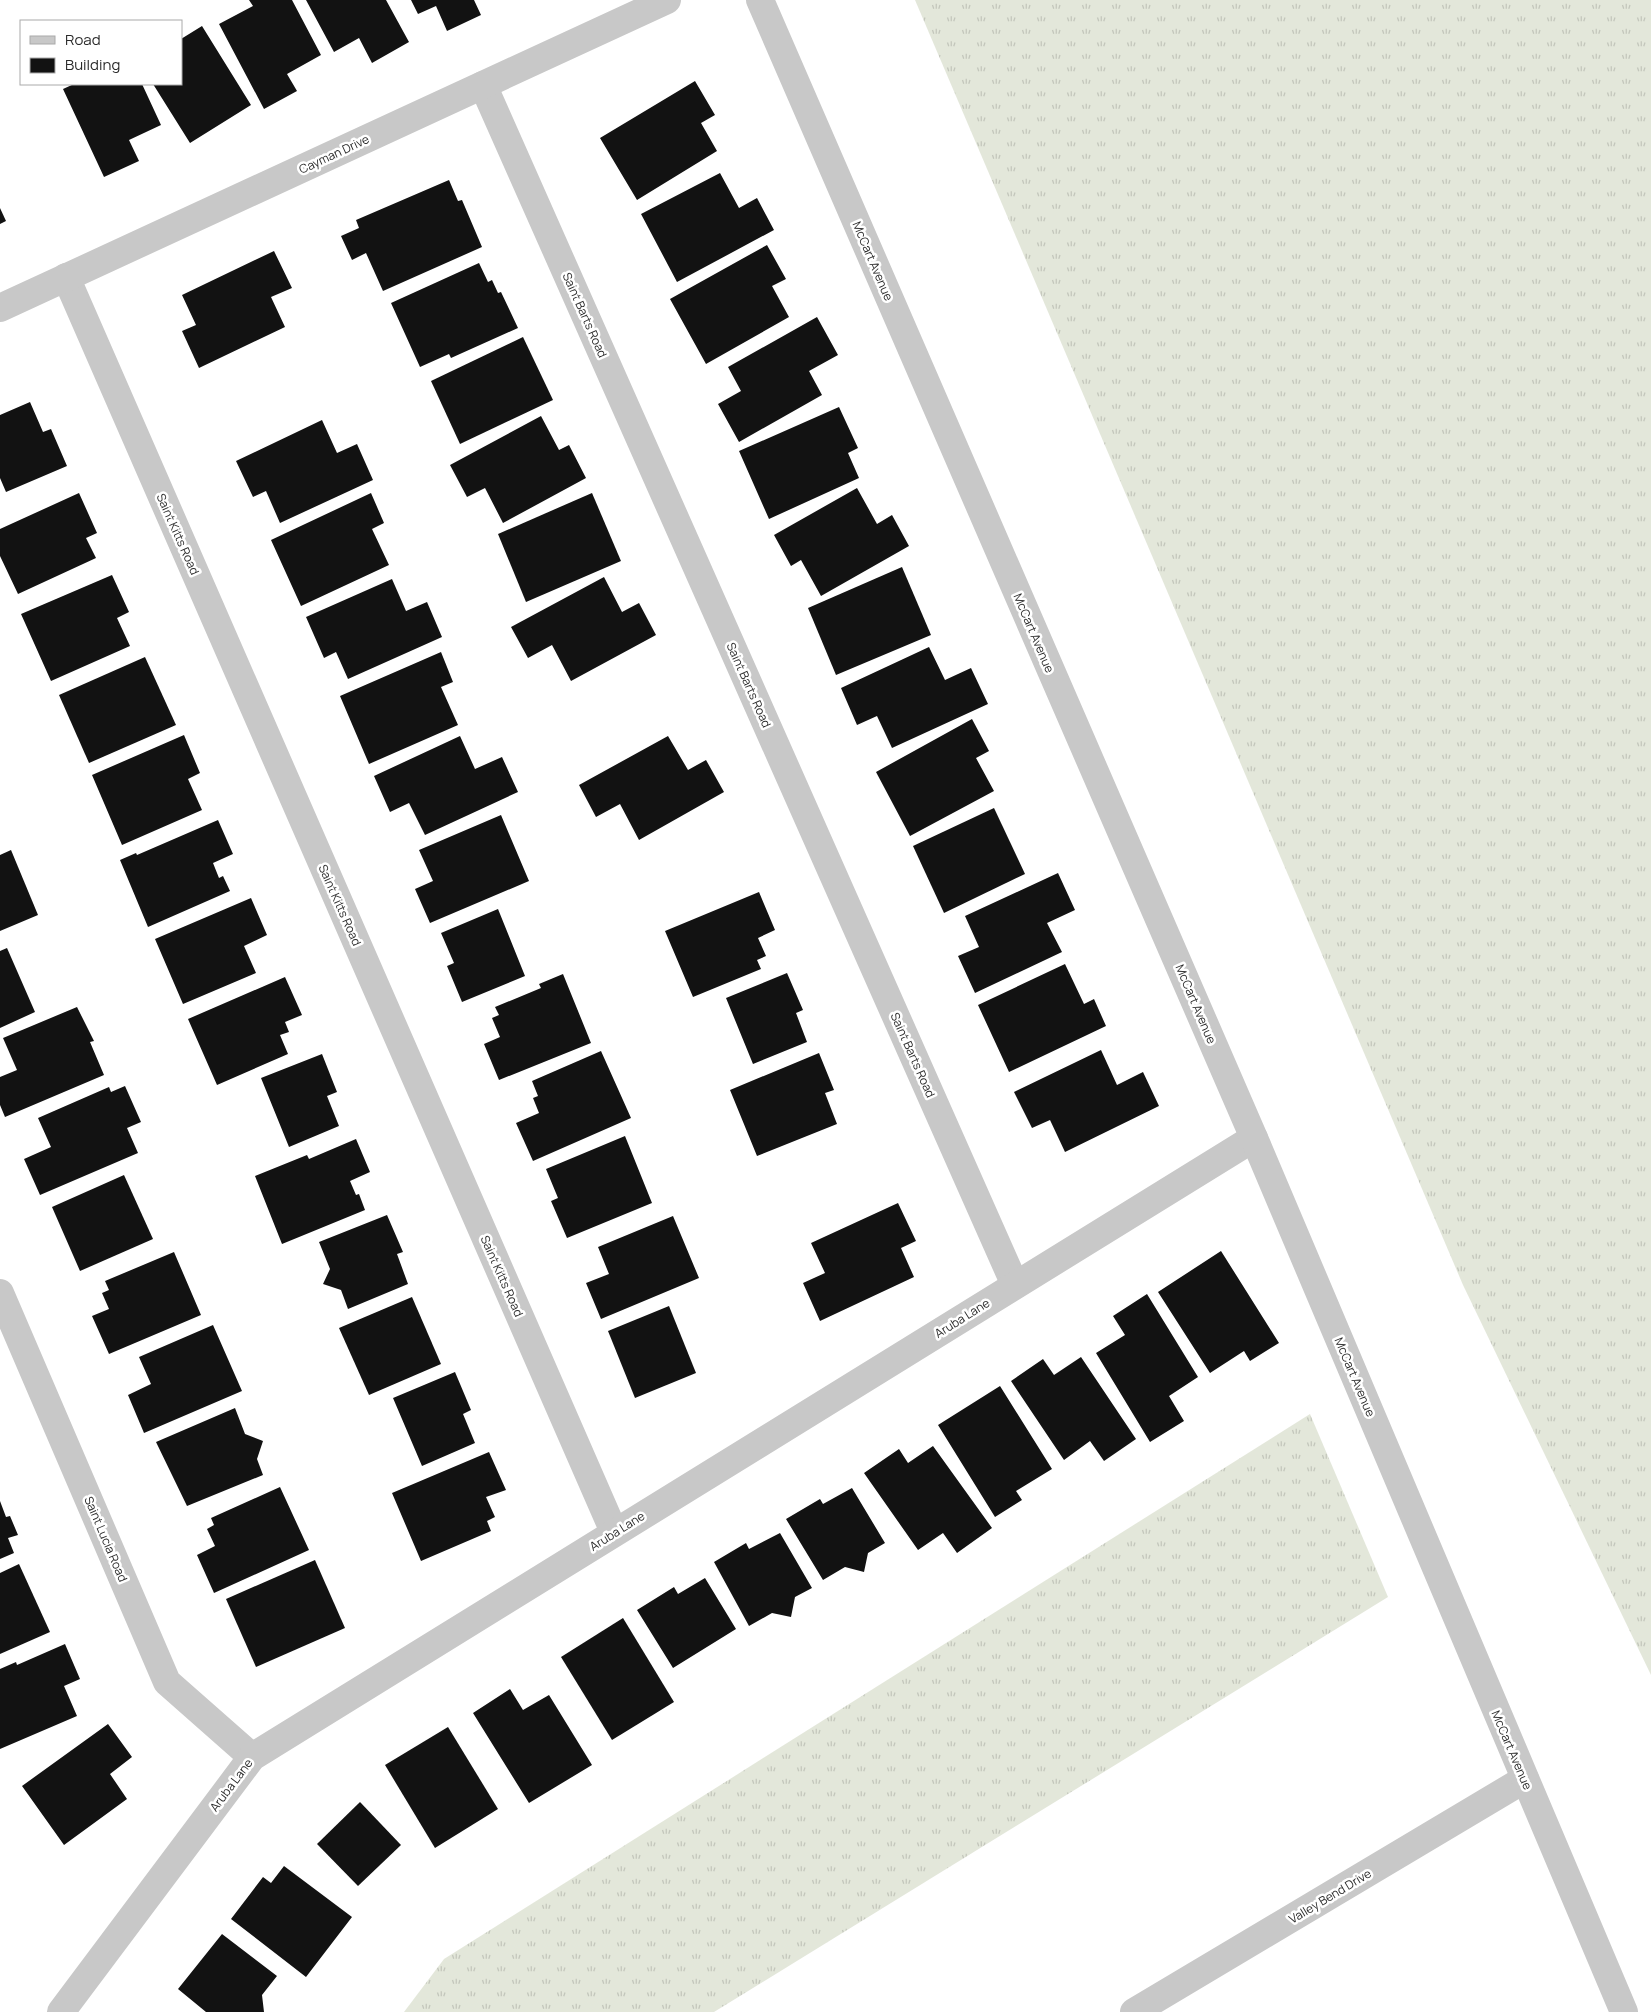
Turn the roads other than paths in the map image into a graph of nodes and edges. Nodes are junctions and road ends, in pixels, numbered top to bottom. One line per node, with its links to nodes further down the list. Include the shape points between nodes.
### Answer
1 (667, 0): 3 (street, Cayman Drive)
2 (760, 0): 6 (street, McCart Avenue)
3 (483, 85): 4 (street, Cayman Drive); 7 (street, Saint Barts Road)
4 (66, 277): 5 (street, Cayman Drive); 9 (street, Saint Kitts Road)
5 (0, 308)
6 (1254, 1138): 7 (street, Aruba Lane); 11 (street, McCart Avenue)
7 (1015, 1285): 9 (street, Aruba Lane)
8 (0, 1293): 10 (street, Saint Lucia Road, via 168,1682)
9 (614, 1532): 10 (street, Aruba Lane)
10 (252, 1757): 12 (street, Aruba Lane)
11 (1525, 1779): 13 (street, Valley Bend Drive); 14 (street, McCart Avenue)
12 (61, 2012)
13 (1134, 2012)
14 (1624, 2012)

